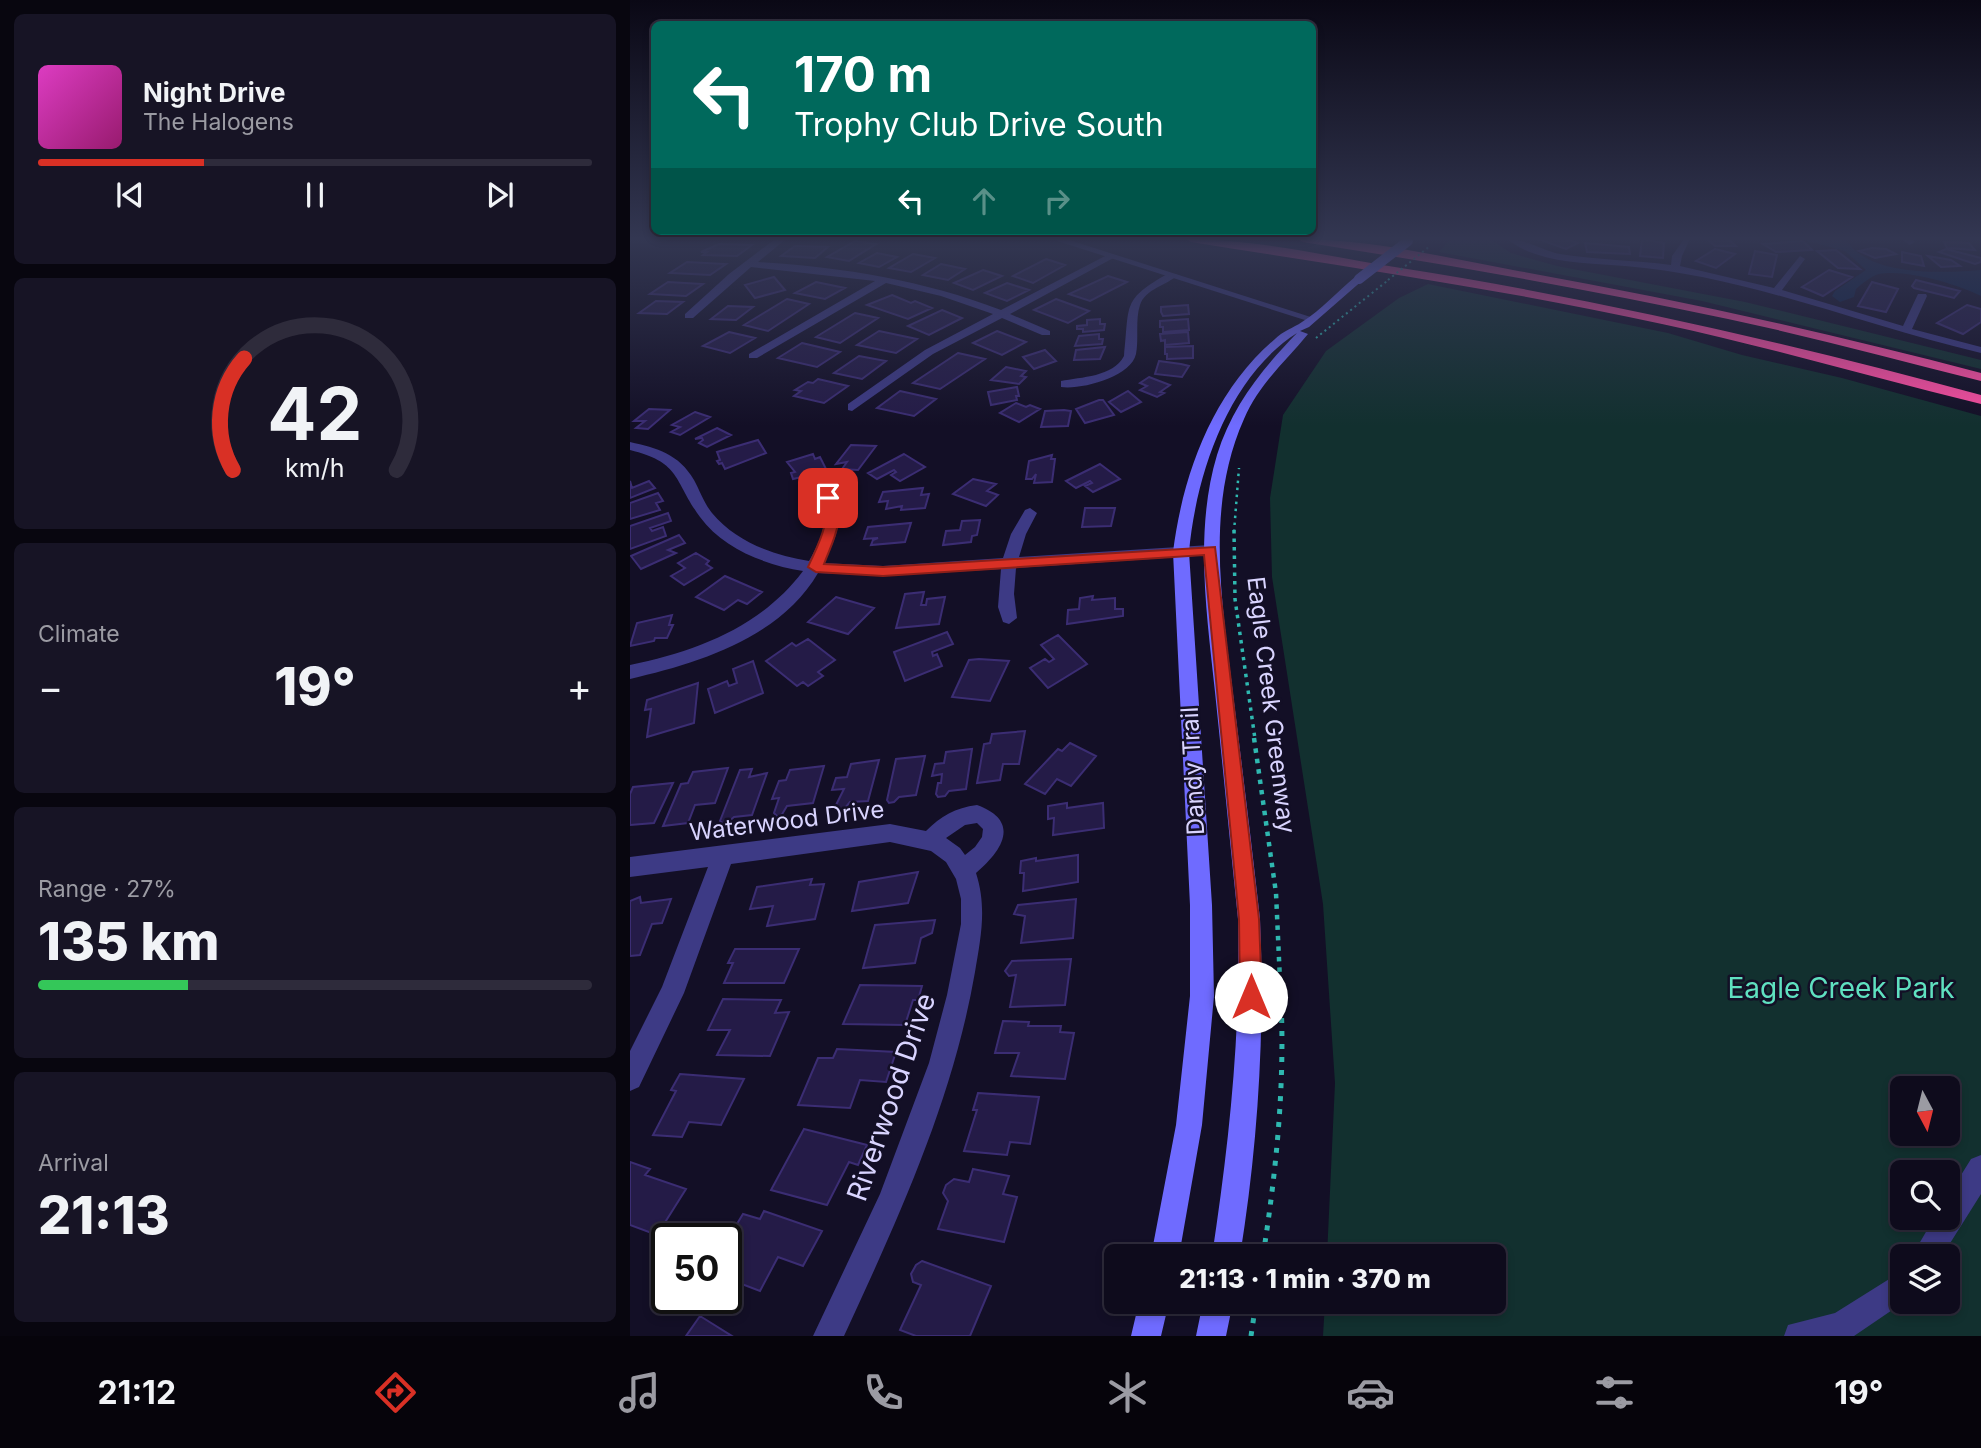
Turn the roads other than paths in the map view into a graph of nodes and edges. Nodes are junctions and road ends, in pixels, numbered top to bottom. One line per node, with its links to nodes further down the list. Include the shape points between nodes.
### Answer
1 (706, 301): 13 (street)
2 (847, 301): 18 (street)
3 (964, 301): 12 (street)
4 (1024, 301): 12 (street)
5 (1136, 301): 20 (street, via 1125,365 1100,378)
6 (1241, 301): 14 (street)
7 (1337, 301): 14 (main road, Dandy Trail, bridge)
8 (1569, 301): 21 (highway, via 1777,347)
9 (1667, 301): 19 (highway)
10 (1804, 301): 15 (street)
11 (1920, 301): 15 (street)
12 (999, 314): 16 (street); 22 (street, via 929,352)
13 (689, 316)
14 (1310, 328): 26 (main road, Dandy Trail, via 1260,380 1236,426 1213,503); 27 (main road, Dandy Trail, via 1295,328 1266,353 1226,406 1193,481)
15 (1906, 331): 17 (street)
16 (1046, 333)
17 (1981, 350)
18 (753, 356)
19 (1981, 377)
20 (1065, 384)
21 (1981, 400)
22 (852, 407)
23 (630, 446): 29 (street, via 675,462 705,513 733,539 773,558)
24 (828, 498): 29 (street, via 832,524)
25 (1030, 513): 28 (street, via 1020,529)
26 (1210, 550): 27 (street); 38 (main road, Dandy Trail, via 1251,970 1242,1153)
27 (1181, 552): 28 (street); 37 (main road, Dandy Trail, via 1202,996 1188,1125)
28 (1012, 562): 29 (street, via 883,571); 30 (street, via 1004,596)
29 (816, 567): 31 (street, via 793,596 747,630 684,659)
30 (1009, 618)
31 (630, 672)
32 (947, 854): 33 (street, Waterwood Drive, via 890,833); 43 (street, Riverwood Drive, via 971,890 972,925 959,995 942,1063 892,1200)
33 (723, 856): 34 (street, Waterwood Drive); 35 (street, via 672,993)
34 (630, 867)
35 (630, 1078)
36 (1981, 1169): 39 (street)
37 (1167, 1244)
38 (1228, 1244)
39 (1934, 1244)
40 (1890, 1294): 46 (street, via 1841,1327)
41 (1151, 1314): 44 (main road)
42 (1216, 1314): 45 (main road)
43 (828, 1336)
44 (1146, 1336)
45 (1211, 1336)
46 (1799, 1336)

